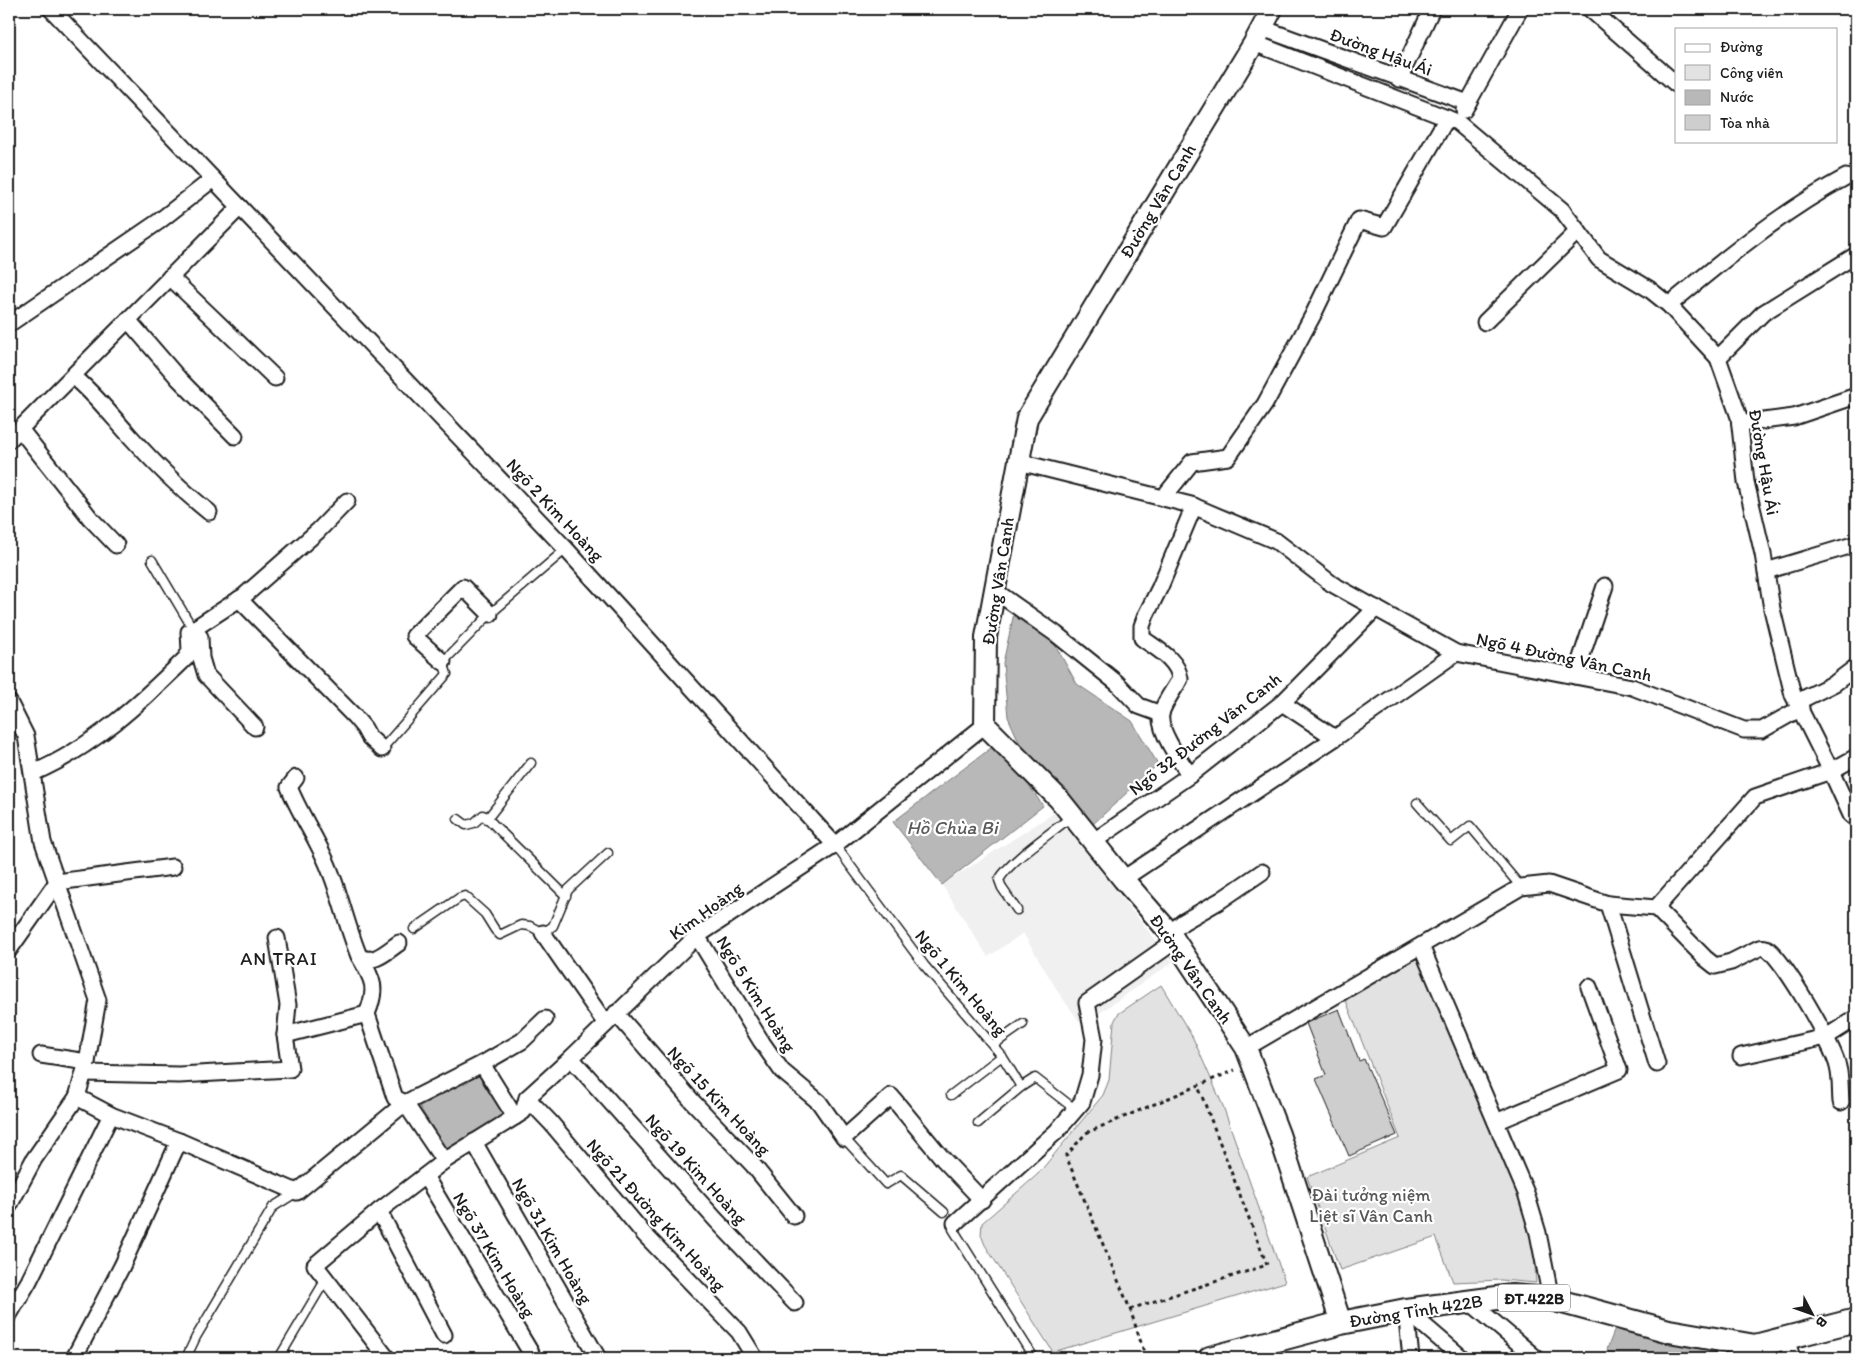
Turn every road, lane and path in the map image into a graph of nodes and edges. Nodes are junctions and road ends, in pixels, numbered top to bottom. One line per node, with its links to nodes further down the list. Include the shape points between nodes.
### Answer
1 (51, 9): 12 (street, Ngõ 2 Kim Hoàng)
2 (1272, 9): 6 (street, Đường Vân Canh)
3 (1432, 9): 7 (street)
4 (1520, 9): 9 (street)
5 (1590, 9): 8 (street)
6 (1258, 36): 7 (street, Đường Hậu Ái); 10 (street, Đường Hậu Ái); 29 (street, Đường Vân Canh, via 1027,418)
7 (1399, 78): 9 (street, Đường Hậu Ái)
8 (1675, 83)
9 (1468, 103): 10 (street)
10 (1452, 120): 14 (street, Đường Hậu Ái, via 1562,210); 30 (street, via 1384,227 1359,220 1265,404 1228,457 1192,462)
11 (1846, 177): 17 (street, via 1774,221)
12 (213, 179): 13 (street, Ngõ 2 Kim Hoàng); 20 (street, via 158,222)
13 (240, 207): 16 (street); 36 (street, Ngõ 2 Kim Hoàng)
14 (1578, 231): 17 (street, Đường Hậu Ái, via 1599,259); 19 (street)
15 (1856, 256): 21 (street, via 1762,313)
16 (170, 278): 18 (street); 23 (street)
17 (1669, 305): 21 (street, Đường Hậu Ái)
18 (128, 320): 22 (street); 27 (street, via 179,379)
19 (1486, 322)
20 (9, 324)
21 (1718, 358): 25 (street, Đường Hậu Ái)
22 (73, 376): 26 (street); 33 (street, via 158,467)
23 (275, 378)
24 (1856, 396): 25 (street, via 1794,417)
25 (1740, 424): 38 (street, Đường Hậu Ái, via 1746,482)
26 (20, 429): 28 (street); 35 (street, via 91,519)
27 (235, 436)
28 (9, 440)
29 (1019, 462): 30 (street, Ngõ 4 Đường Vân Canh); 40 (street, Đường Vân Canh)
30 (1163, 498): 32 (street, Ngõ 4 Đường Vân Canh)
31 (347, 501): 41 (street, via 318,531)
32 (1194, 506): 42 (street, Ngõ 4 Đường Vân Canh, via 1276,541 1332,584); 52 (street, via 1142,626 1142,638 1175,664 1180,674)
33 (209, 512)
34 (1856, 544): 38 (street)
35 (116, 545)
36 (566, 549): 43 (lane); 69 (street, Ngõ 2 Kim Hoàng)
37 (152, 560): 44 (lane)
38 (1766, 571): 51 (street, Đường Hậu Ái, via 1793,695)
39 (1605, 586): 48 (street)
40 (995, 591): 52 (street, via 1056,634 1117,683 1139,706); 53 (street, Đường Vân Canh, via 986,637)
41 (239, 599): 44 (street); 56 (street, via 341,702)
42 (1376, 608): 45 (street, Ngõ 4 Đường Vân Canh); 50 (street, Ngõ 32 Đường Vân Canh)
43 (490, 614): 46 (lane); 46 (street, via 463,587 414,636)
44 (193, 629): 54 (street, via 200,637 206,675); 60 (street, via 189,632 190,651 186,658 113,726 49,766)
45 (1456, 653): 48 (street, Ngõ 4 Đường Vân Canh); 55 (street)
46 (443, 662): 56 (lane, via 447,674)
47 (1856, 667): 51 (street, Ngõ 4 Đường Vân Canh)
48 (1576, 676): 51 (street, Ngõ 4 Đường Vân Canh, via 1632,687 1744,730 1762,730)
49 (9, 702): 60 (street, via 26,736)
50 (1282, 703): 55 (street); 61 (street, Ngõ 32 Đường Vân Canh)
51 (1799, 705): 59 (street, Đường Hậu Ái)
52 (1161, 714): 61 (street, via 1171,749)
53 (985, 725): 64 (street, Đường Vân Canh); 69 (street, Kim Hoàng)
54 (255, 727)
55 (1335, 738): 73 (street)
56 (382, 749)
57 (1856, 757): 59 (street)
58 (531, 763): 66 (lane)
59 (1831, 771): 67 (street, Đường Hậu Ái, via 1851,815); 78 (street, via 1755,796)
60 (33, 772): 74 (street, via 43,842)
61 (1190, 775): 68 (street, Ngõ 32 Đường Vân Canh)
62 (296, 778): 88 (street, via 289,788 329,868)
63 (1417, 803): 75 (lane, via 1451,840 1470,826)
64 (1073, 815): 68 (street, Đường Vân Canh); 79 (lane, via 999,880)
65 (458, 819): 66 (lane, via 466,825 483,815)
66 (487, 819): 76 (lane)
67 (1856, 819)
68 (1094, 841): 73 (street, Đường Vân Canh)
69 (835, 845): 82 (street, Kim Hoàng); 97 (lane, Ngõ 1 Kim Hoàng, via 924,965)
70 (608, 853): 76 (lane, via 568,890)
71 (173, 867): 74 (street)
72 (1262, 872): 83 (street, via 1183,922)
73 (1122, 879): 83 (street, Đường Vân Canh)
74 (57, 882): 87 (street); 105 (street, via 98,1000)
75 (1521, 887): 77 (street, via 1549,884); 86 (street)
76 (566, 896): 81 (lane, via 553,926)
77 (1608, 904): 78 (street); 104 (street)
78 (1656, 908): 96 (street, via 1715,966 1759,948 1767,949 1796,986)
79 (1017, 910)
80 (414, 929): 81 (lane, via 465,896 485,914 500,935 521,925)
81 (543, 933): 93 (street, Ngõ 15 Kim Hoàng)
82 (697, 936): 93 (street, Kim Hoàng); 118 (street, Ngõ 5 Kim Hoàng, via 782,1071 819,1102)
83 (1172, 937): 99 (street, Đường Vân Canh); 113 (street, via 1087,1004 1094,1039 1092,1060 1085,1094)
84 (277, 938): 95 (street, via 288,1005)
85 (399, 943): 88 (street, via 380,957 364,960)
86 (1421, 946): 99 (street); 116 (street)
87 (9, 950)
88 (360, 956): 90 (street, via 375,991)
89 (1589, 987): 116 (street, via 1619,1070)
90 (367, 1014): 95 (street); 112 (street, via 395,1098)
91 (545, 1018): 103 (street, via 522,1041)
92 (1856, 1018): 96 (street)
93 (611, 1019): 102 (street, Kim Hoàng); 127 (street, Ngõ 15 Kim Hoàng, via 753,1165)
94 (1023, 1024): 97 (lane)
95 (285, 1035): 105 (street, via 290,1069 178,1075)
96 (1826, 1037): 101 (street); 111 (street, via 1838,1067)
97 (993, 1045): 100 (lane, Ngõ 1 Kim Hoàng)
98 (41, 1055): 105 (street)
99 (1249, 1055): 106 (path); 137 (street, Đường Vân Canh)
100 (1002, 1056): 107 (lane, Ngõ 1 Kim Hoàng); 108 (lane)
101 (1741, 1056)
102 (571, 1058): 110 (street, Kim Hoàng); 132 (street, Ngõ 19 Kim Hoàng)
103 (482, 1064): 112 (street); 115 (street)
104 (1657, 1064)
105 (86, 1068): 109 (street)
106 (1198, 1086): 133 (path, via 1086,1133 1066,1156); 133 (path, via 1267,1264)
107 (1021, 1087): 113 (lane, via 1035,1078); 117 (lane)
108 (951, 1094)
109 (77, 1097): 114 (street); 125 (street, via 34,1159)
110 (527, 1098): 115 (street, Kim Hoàng, via 523,1112); 146 (street, Ngõ 21 Đường Kim Hoàng, via 644,1234 739,1332)
111 (1841, 1102)
112 (405, 1103): 121 (street); 123 (street)
113 (1076, 1110): 124 (street)
114 (111, 1115): 119 (street); 135 (street, via 30,1281)
115 (515, 1117): 120 (street, Kim Hoàng)
116 (1496, 1122): 130 (street, via 1526,1193)
117 (978, 1123)
118 (844, 1138): 124 (street, via 891,1096 942,1159); 128 (lane, Ngõ 5 Kim Hoàng, via 886,1184 901,1175)
119 (178, 1141): 123 (street); 141 (street, via 122,1266)
120 (474, 1142): 121 (street, Kim Hoàng); 145 (street, Ngõ 31 Kim Hoàng)
121 (444, 1161): 122 (street, Kim Hoàng)
122 (425, 1176): 126 (street, Kim Hoàng); 140 (street, Ngõ 37 Kim Hoàng)
123 (297, 1192): 142 (lane, via 273,1207)
124 (982, 1200): 128 (street)
125 (9, 1206)
126 (379, 1211): 129 (street, Kim Hoàng, via 315,1265); 138 (street)
127 (794, 1216)
128 (949, 1218): 147 (lane)
129 (326, 1279): 143 (lane); 144 (street)
130 (1551, 1299): 131 (main road, Đường Tỉnh 422B / ĐT.422B, via 1512,1296); 139 (main road, Đường Tỉnh 422B / ĐT.422B, via 1669,1331 1756,1346)
131 (1470, 1302): 134 (main road, Đường Tỉnh 422B / ĐT.422B); 152 (street)
132 (795, 1303)
133 (1130, 1309): 148 (path)
134 (1406, 1310): 137 (main road, Đường Tỉnh 422B / ĐT.422B); 150 (street); 151 (street)
135 (9, 1315)
136 (1856, 1320): 139 (main road, Đường Tỉnh 422B / ĐT.422B)
137 (1341, 1323): 149 (main road, Đường Tỉnh 422B / ĐT.422B)
138 (444, 1335)
139 (1789, 1348)
140 (531, 1354)
141 (74, 1358)
142 (186, 1358)
143 (279, 1358)
144 (387, 1358)
145 (598, 1358)
146 (755, 1358)
147 (1034, 1358)
148 (1146, 1358)
149 (1210, 1358)
150 (1411, 1358)
151 (1462, 1358)
152 (1536, 1358)

